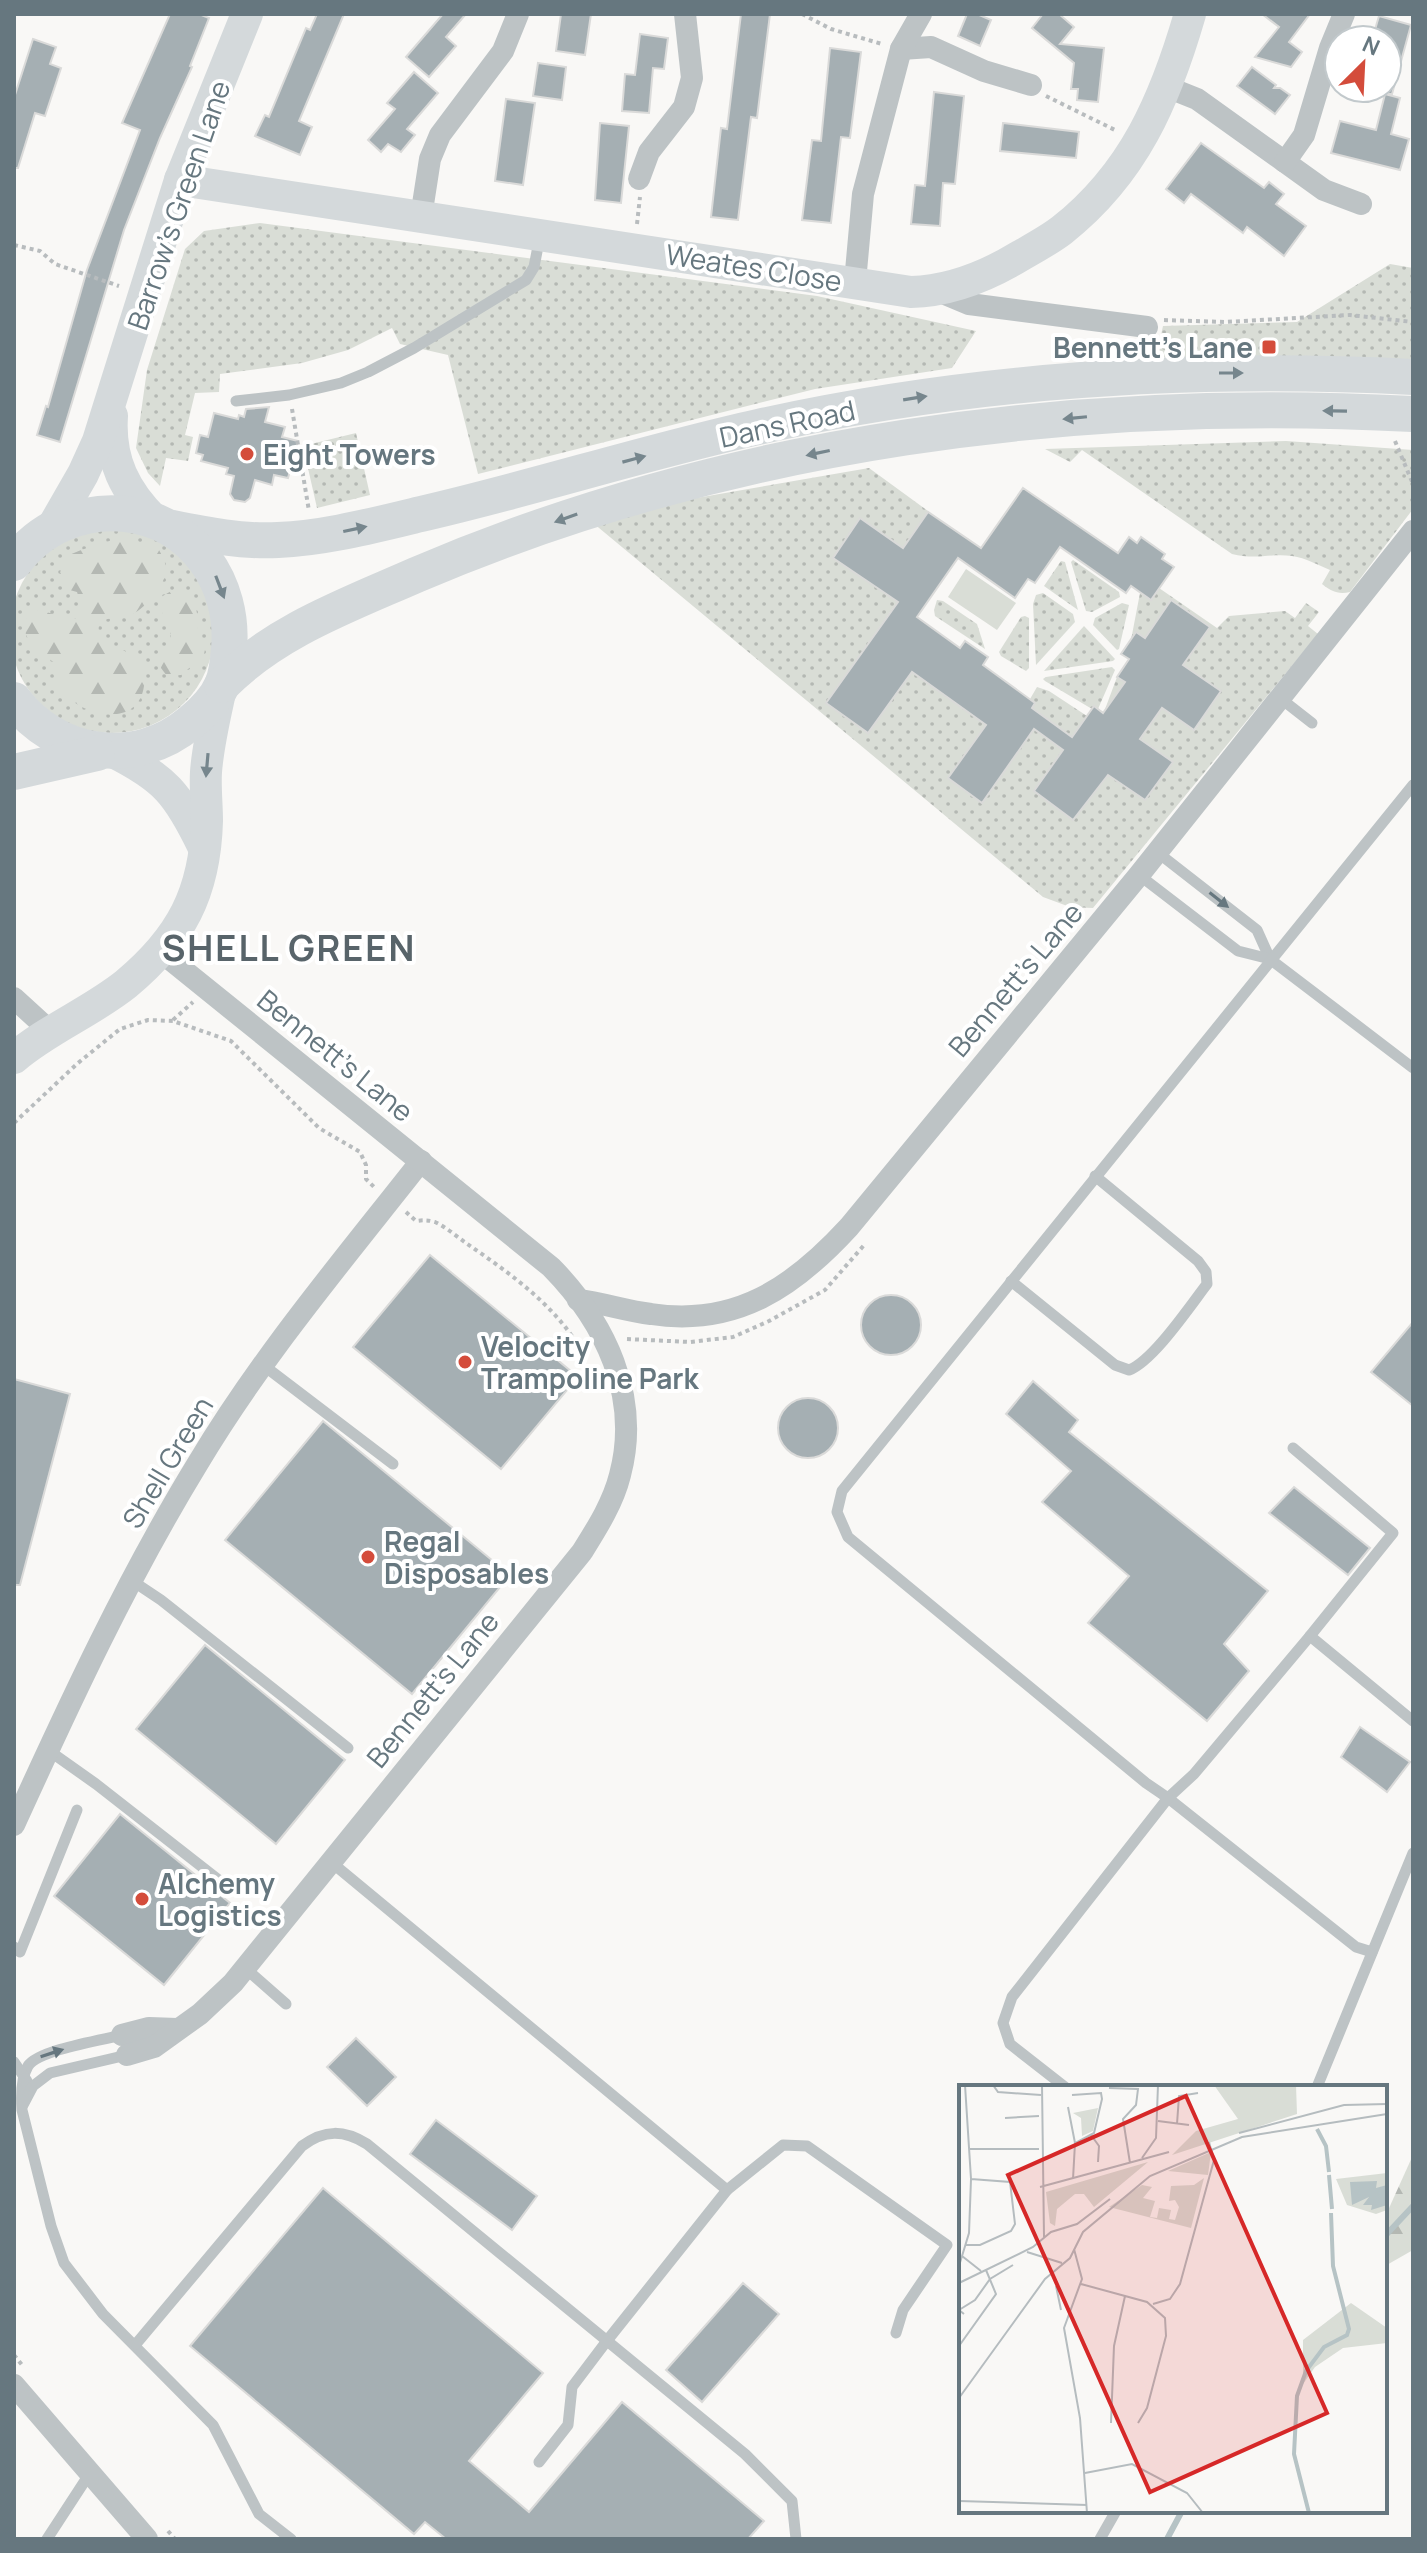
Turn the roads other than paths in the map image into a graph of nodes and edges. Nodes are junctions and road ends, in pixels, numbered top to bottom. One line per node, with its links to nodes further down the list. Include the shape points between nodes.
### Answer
1 (247, 14): 12 (street, Barrow's Green Lane)
2 (518, 14): 14 (street, via 503,51 440,135 430,159)
3 (685, 14): 11 (street, via 692,78 688,93 684,107 649,152)
4 (921, 14): 7 (street)
5 (1190, 14): 9 (street, Weates Close)
6 (1344, 14): 10 (street, via 1304,135)
7 (901, 49): 8 (street, via 931,47); 16 (street, via 863,194)
8 (1031, 85)
9 (1167, 87): 10 (street, via 1197,99); 17 (street, Weates Close, via 1140,142 1105,192 1060,232 998,269)
10 (1285, 162): 13 (street, via 1324,190)
11 (639, 179)
12 (180, 180): 14 (street, Weates Close); 20 (street, Barrow's Green Lane)
13 (1361, 204)
14 (421, 217): 15 (street, Weates Close)
15 (541, 235): 16 (street, Weates Close); 21 (lane, via 526,280 386,364 341,383)
16 (855, 282): 17 (street, Weates Close)
17 (938, 291): 18 (street, via 969,304)
18 (1147, 327)
19 (1413, 377): 23 (main road, Dans Road, one-way to 19, via 248,540 313,537 479,501 757,427 948,392 1201,373)
20 (113, 397): 23 (street, Barrow's Green Lane, via 115,461 129,491); 24 (street, Barrow's Green Lane, via 83,474)
21 (236, 401)
22 (1401, 421): 28 (main road, Dans Road, one-way to 28, via 1252,410 1119,413 952,430 699,479 470,552 333,611 255,654)
23 (164, 525): 24 (main road, Dans Road, via 116,513 82,517); 28 (main road, one-way to 28, via 202,555 221,586 230,639)
24 (50, 530): 26 (street); 27 (main road)
25 (1413, 531): 29 (street, Bennett's Lane)
26 (14, 544)
27 (14, 563)
28 (221, 686): 32 (main road, Dans Road, via 194,720 167,739); 35 (street, one-way to 35, via 206,769)
29 (1280, 698): 31 (lane); 36 (street, Bennett's Lane)
30 (14, 700): 32 (main road, via 49,733 76,746)
31 (1312, 723)
32 (108, 752): 33 (main road, Dans Road); 35 (street, via 168,787)
33 (14, 772)
34 (1413, 785): 39 (lane)
35 (203, 846): 38 (street, via 192,902)
36 (1157, 852): 37 (street, Bennett's Lane); 39 (lane, one-way to 39, via 1257,930)
37 (1139, 875): 39 (lane, via 1238,951); 47 (street, Bennett's Lane, via 849,1227 809,1267 762,1298 715,1315 650,1314)
38 (161, 952): 41 (street, via 123,986); 44 (street, Bennett's Lane)
39 (1270, 959): 43 (lane); 45 (lane)
40 (14, 998): 41 (street)
41 (50, 1031): 42 (street)
42 (14, 1058)
43 (1413, 1068)
44 (421, 1161): 47 (street, Bennett's Lane, via 551,1267); 48 (street, Shell Green)
45 (1095, 1176): 46 (lane); 46 (lane, via 1206,1272 1207,1284 1168,1334 1129,1370 1115,1365)
46 (1011, 1281): 56 (lane, via 842,1491 837,1512 848,1537)
47 (578, 1300): 60 (street, Bennett's Lane, via 613,1359 626,1404 625,1451 611,1501 582,1552)
48 (263, 1365): 50 (lane); 51 (street, Shell Green, via 198,1462)
49 (1293, 1448): 52 (lane, via 1393,1533)
50 (393, 1464)
51 (131, 1580): 54 (lane); 55 (street, Shell Green)
52 (1310, 1636): 53 (lane); 56 (lane)
53 (1413, 1721)
54 (348, 1748)
55 (48, 1750): 58 (street, Shell Green); 61 (lane)
56 (1168, 1798): 63 (lane, via 1356,1947); 69 (lane, via 1012,1997 1003,2023 1010,2044)
57 (77, 1810): 62 (lane, via 20,1952)
58 (14, 1825)
59 (1413, 1853): 63 (lane)
60 (331, 1862): 64 (street, Bennett's Lane); 71 (lane)
61 (229, 1888)
62 (14, 1947)
63 (1372, 1952): 70 (lane)
64 (245, 1968): 65 (lane); 66 (street, Bennett's Lane, via 219,1997 154,2047)
65 (286, 2004)
66 (124, 2045): 68 (lane, Bennett's Lane); 68 (lane, Bennett's Lane, one-way to 66, via 28,2067 35,2060)
67 (14, 2062): 68 (lane)
68 (29, 2082): 74 (lane, via 22,2110 64,2263 103,2314)
69 (1062, 2085)
70 (1318, 2085)
71 (727, 2190): 72 (lane, via 783,2145 807,2146 947,2245 903,2310); 73 (lane)
72 (896, 2333)
73 (606, 2342): 74 (lane, via 367,2144 342,2132 302,2146); 76 (lane, via 572,2387 568,2425); 82 (lane, via 745,2454 792,2501)
74 (136, 2344): 81 (lane, via 213,2425 259,2514)
75 (14, 2385): 77 (street)
76 (539, 2462)
77 (90, 2473): 79 (lane); 80 (street)
78 (1115, 2513): 83 (lane)
79 (47, 2539)
80 (147, 2539)
81 (291, 2539)
82 (796, 2539)
83 (1100, 2539)

